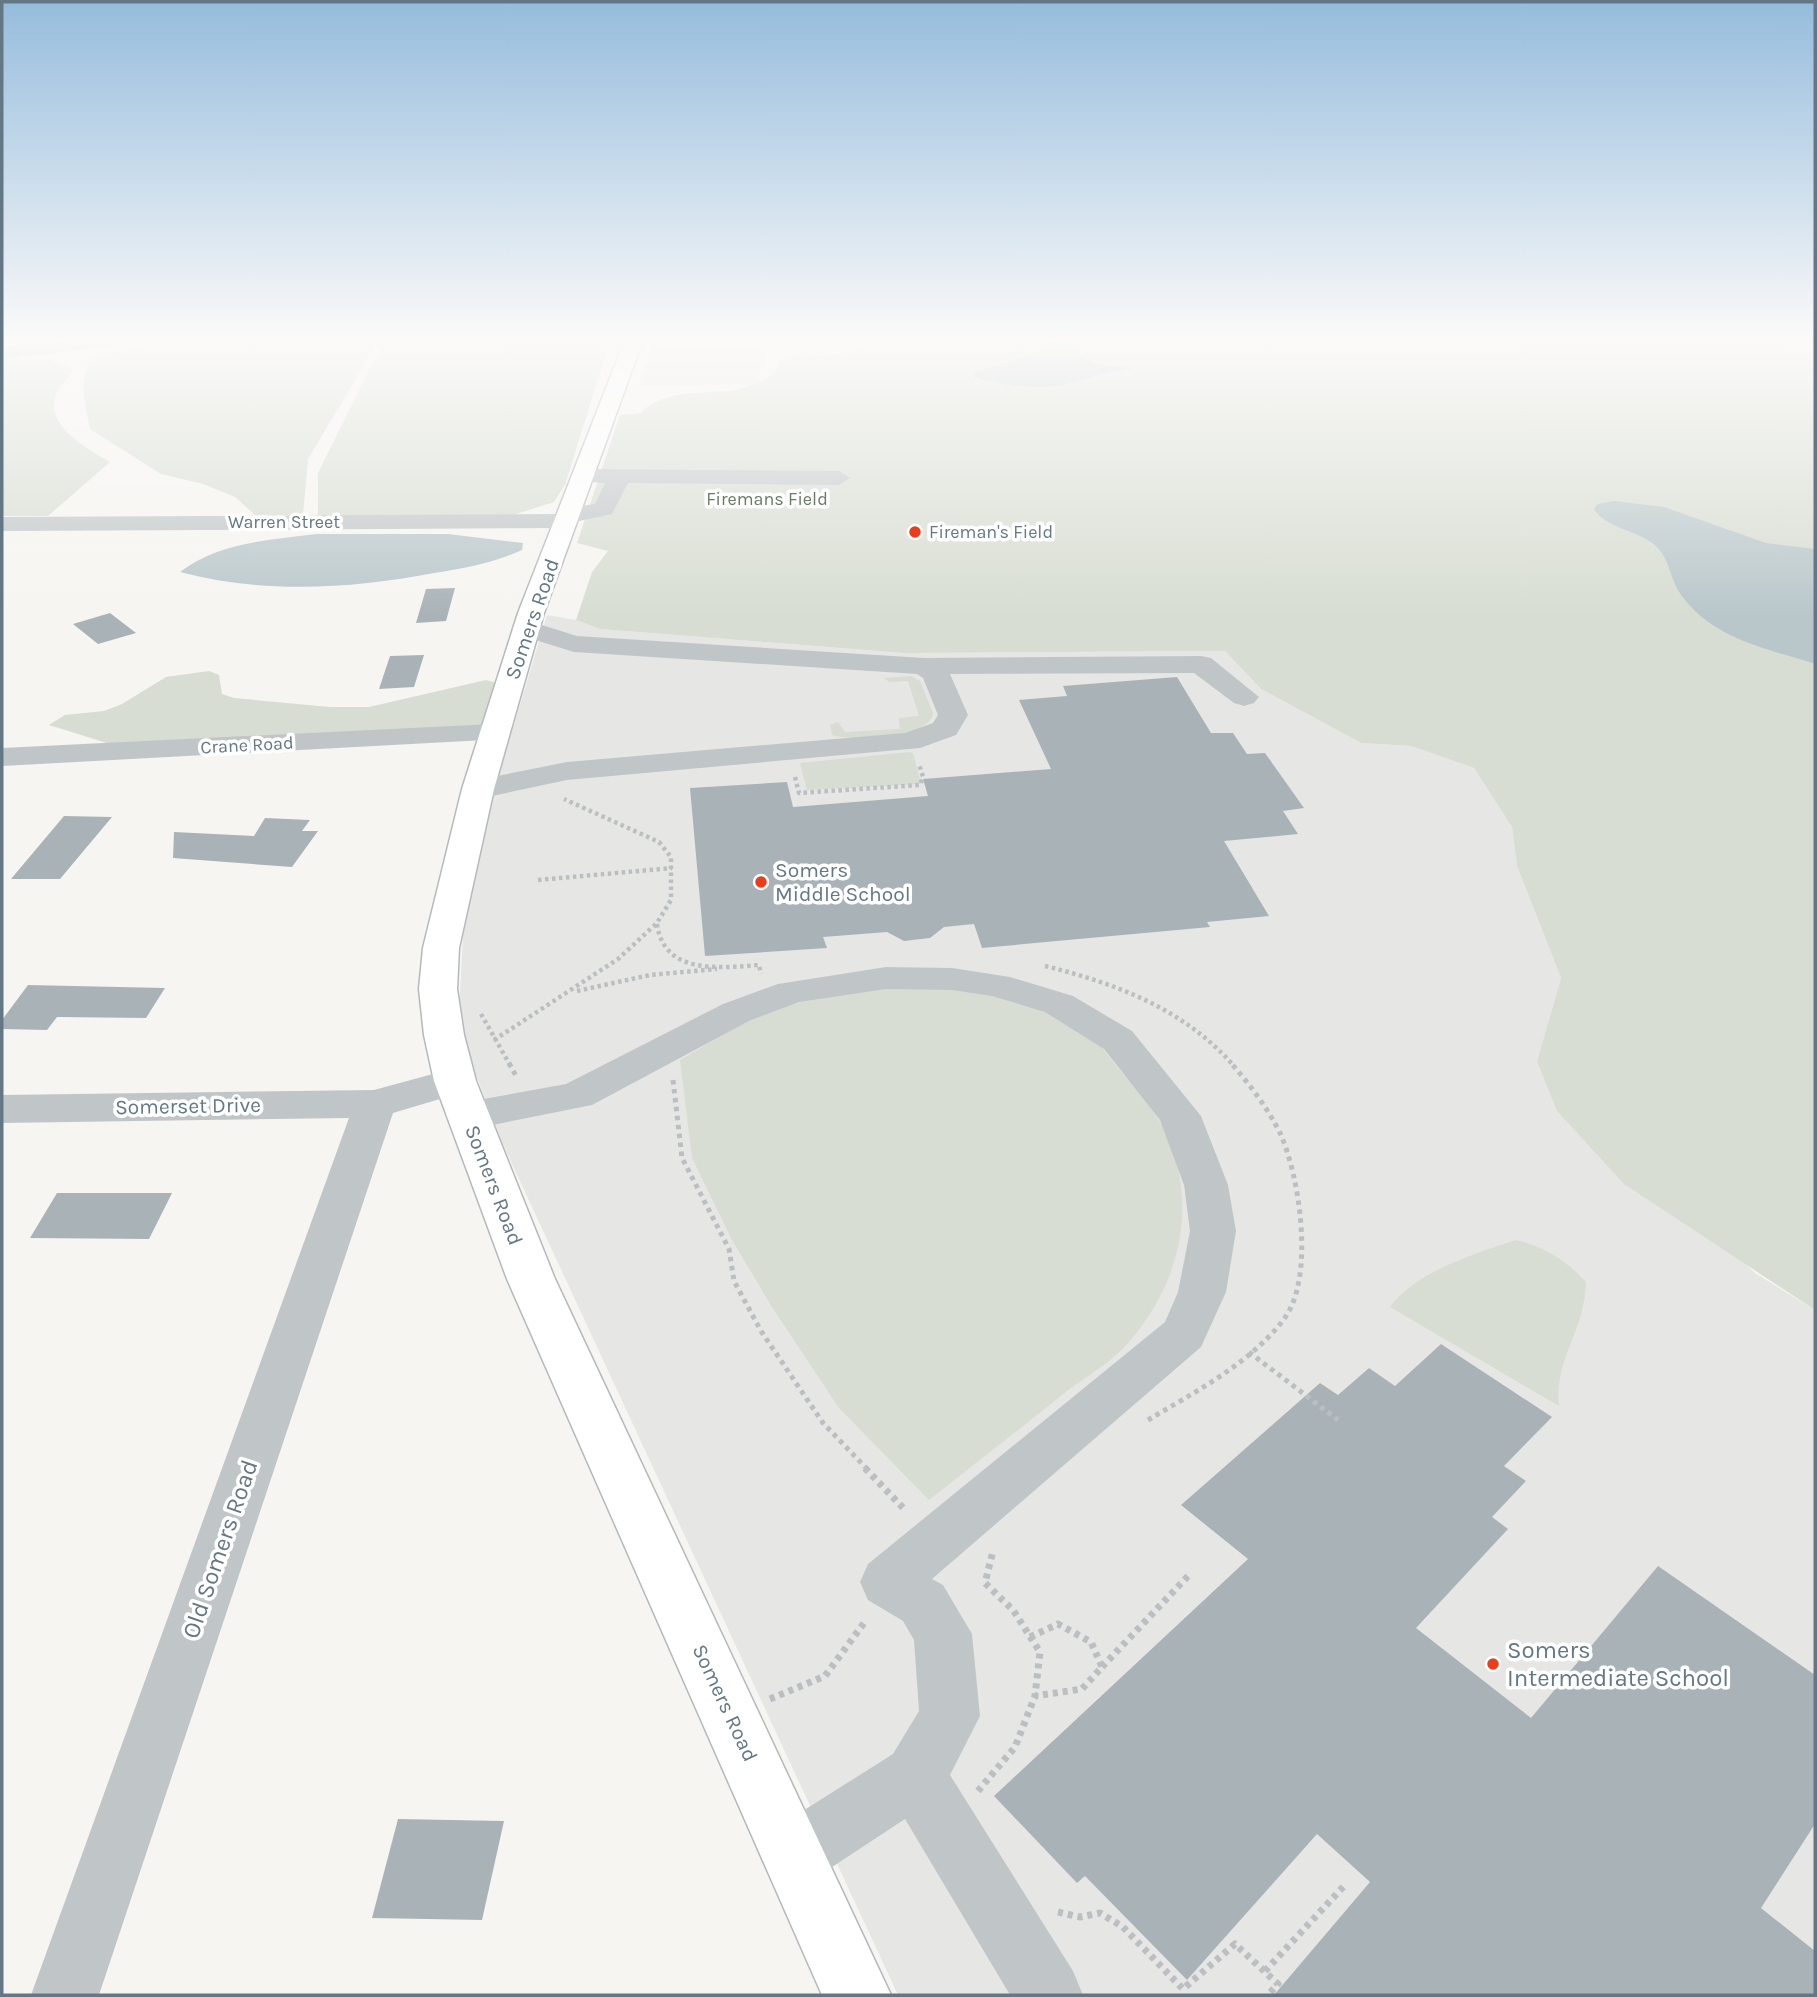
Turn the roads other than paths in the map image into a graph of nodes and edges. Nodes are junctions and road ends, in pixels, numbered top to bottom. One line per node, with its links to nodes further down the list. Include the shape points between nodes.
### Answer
1 (601, 430): 2 (main road, Somers Road)
2 (584, 476): 3 (street); 5 (main road, Somers Road)
3 (620, 476): 4 (street); 5 (street, Warren Street, via 604,509)
4 (839, 478)
5 (568, 517): 6 (street, Warren Street); 7 (main road, Somers Road)
6 (2, 524)
7 (526, 628): 8 (street, via 574,644); 10 (main road, Somers Road)
8 (924, 666): 9 (street, via 1201,664); 12 (street, via 934,673 953,715 945,729 928,737 566,771)
9 (1244, 697)
10 (493, 733): 11 (street, Crane Road); 12 (main road, Somers Road)
11 (2, 757)
12 (478, 789): 13 (main road, Somers Road, via 450,900 438,989)
13 (461, 1099): 14 (street, Somerset Drive); 16 (street, Somerset Drive, via 577,1095 737,1012 792,992 899,978 952,979 997,985 1059,1004 1118,1040 1180,1116 1206,1185 1213,1231 1202,1292 1184,1334 888,1582 923,1603 943,1634 950,1716); 17 (main road, Somers Road, via 531,1279)
14 (374, 1104): 15 (street, Somerset Drive); 18 (street, Old Somers Road)
15 (2, 1109)
16 (915, 1776): 17 (street); 20 (street)
17 (794, 1854): 19 (main road, Somers Road)
18 (65, 1995)
19 (857, 1995)
20 (1049, 1995)

